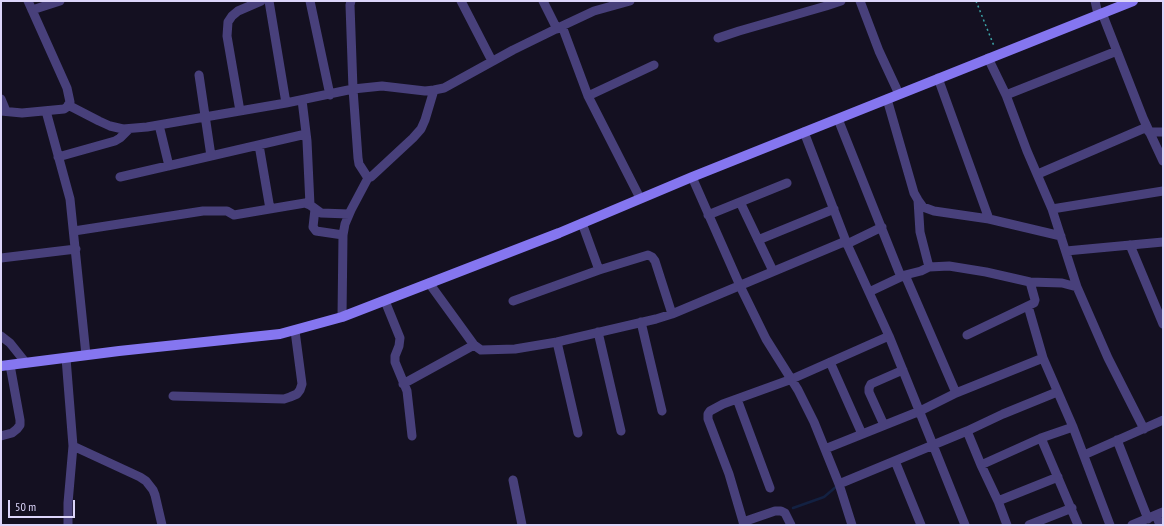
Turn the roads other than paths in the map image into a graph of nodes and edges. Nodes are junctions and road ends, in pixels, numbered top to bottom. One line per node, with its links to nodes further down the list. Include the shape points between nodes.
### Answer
1 (28, 1): 15 (street)
2 (60, 1): 15 (street)
3 (262, 1): 39 (street, via 238,11 228,22 227,36)
4 (269, 1): 35 (street)
5 (310, 1): 29 (street)
6 (351, 1): 26 (street)
7 (461, 1): 22 (street)
8 (543, 1): 18 (street)
9 (592, 1): 16 (street)
10 (630, 1): 16 (street)
11 (841, 1): 19 (street)
12 (860, 1): 28 (street)
13 (1095, 1): 17 (street)
14 (1133, 1): 17 (street)
15 (32, 10): 36 (street, via 67,88 70,98)
16 (594, 11): 18 (street)
17 (1100, 14): 20 (street); 21 (street)
18 (560, 28): 22 (street); 31 (street)
19 (718, 38)
20 (1117, 51): 30 (street); 44 (street)
21 (992, 57): 25 (street); 30 (street)
22 (492, 61): 27 (street, via 444,88)
23 (654, 65): 31 (street)
24 (199, 75): 40 (street)
25 (938, 78): 28 (street); 68 (street)
26 (353, 89): 27 (street, via 382,86); 29 (street); 56 (street, via 359,164)
27 (434, 90): 56 (street, via 420,129)
28 (899, 94): 33 (street)
29 (330, 95): 34 (street)
30 (1006, 95): 53 (street)
31 (588, 96): 59 (street)
32 (1, 99): 37 (street)
33 (887, 99): 41 (street); 60 (street)
34 (302, 100): 35 (street); 47 (street)
35 (286, 103): 39 (street)
36 (68, 105): 38 (street, via 64,109); 43 (street, via 110,126)
37 (3, 111): 38 (street)
38 (46, 111): 50 (street)
39 (240, 111): 40 (street)
40 (205, 117): 42 (street); 49 (street)
41 (838, 119): 45 (street); 70 (street)
42 (159, 125): 43 (street); 52 (street)
43 (129, 129): 50 (street, via 115,141)
44 (1148, 130): 46 (street); 51 (street); 53 (street)
45 (804, 132): 55 (street); 64 (street)
46 (1163, 132)
47 (306, 134): 48 (street); 62 (street)
48 (259, 145): 49 (street); 63 (street)
49 (210, 156): 52 (street)
50 (58, 157): 71 (street, via 70,199)
51 (1163, 161)
52 (169, 166): 54 (street)
53 (1038, 174): 65 (street)
54 (120, 177)
55 (692, 177): 59 (street); 67 (street)
56 (368, 178): 66 (street)
57 (787, 183): 61 (street)
58 (1163, 191): 65 (street)
59 (640, 198): 69 (street)
60 (918, 200): 68 (street, via 924,207 934,211); 81 (street, via 920,232)
61 (740, 202): 67 (street); 74 (street)
62 (312, 207): 63 (street, via 305,203); 66 (street, via 321,213); 72 (street, via 313,227 316,231)
63 (270, 209): 71 (street, via 234,215 227,211 204,211)
64 (834, 209): 74 (street); 76 (street)
65 (1052, 209): 73 (street)
66 (349, 214): 72 (street)
67 (708, 215): 87 (street)
68 (989, 220): 73 (street)
69 (582, 223): 82 (street); 86 (street)
70 (882, 227): 76 (street); 84 (street)
71 (74, 232): 78 (street)
72 (344, 235): 94 (street)
73 (1061, 236): 79 (street)
74 (758, 240): 83 (street)
75 (1163, 242): 77 (street)
76 (847, 243): 83 (street); 89 (street)
77 (1130, 245): 79 (street); 96 (street)
78 (76, 249): 80 (street); 104 (street)
79 (1066, 251): 88 (street)
80 (1, 258)
81 (929, 267): 84 (street); 85 (street, via 949,266)
82 (599, 270): 91 (street); 93 (street, via 642,256 652,257)
83 (772, 271): 87 (street)
84 (903, 276): 89 (street); 114 (street)
85 (1030, 282): 88 (street, via 1062,283); 92 (street, via 1035,300)
86 (429, 284): 90 (street); 103 (street)
87 (739, 285): 93 (street); 111 (street, via 766,338)
88 (1077, 287): 122 (street, via 1108,358)
89 (869, 292): 101 (street)
90 (385, 301): 94 (street); 112 (street, via 400,338 395,362)
91 (513, 301)
92 (1028, 306): 99 (street); 106 (street)
93 (672, 314): 95 (street)
94 (342, 318): 97 (street)
95 (641, 322): 98 (street); 117 (street)
96 (1163, 324)
97 (295, 331): 104 (street); 115 (street, via 302,384 297,394 290,398)
98 (598, 332): 102 (street); 123 (street)
99 (967, 335)
100 (1, 336): 108 (street)
101 (889, 336): 107 (street); 110 (street)
102 (557, 342): 103 (street, via 490,350 481,350); 125 (street)
103 (474, 345): 112 (street)
104 (86, 355): 105 (street)
105 (66, 358): 108 (street); 132 (street)
106 (1043, 358): 113 (street); 114 (street)
107 (830, 362): 111 (street); 126 (street)
108 (26, 363): 109 (street)
109 (5, 365): 127 (street, via 20,425 12,433)
110 (903, 370): 118 (street); 120 (street, via 871,384 868,388)
111 (792, 379): 116 (street); 133 (street)
112 (404, 384): 128 (street)
113 (1057, 392): 121 (street); 124 (street)
114 (956, 393): 118 (street)
115 (173, 396)
116 (737, 399): 140 (street); 144 (street, via 714,408 708,414 708,419 730,474)
117 (662, 411)
118 (920, 411): 120 (street); 131 (street)
119 (1163, 420): 122 (street)
120 (884, 426): 126 (street)
121 (1073, 427): 129 (street); 134 (street)
122 (1144, 429): 130 (street)
123 (621, 431)
124 (967, 431): 131 (street); 136 (street)
125 (578, 433)
126 (862, 434): 133 (street)
127 (1, 436)
128 (412, 436)
129 (1041, 438): 136 (street); 137 (street)
130 (1117, 440): 134 (street); 143 (street)
131 (933, 445): 135 (street); 151 (street)
132 (73, 446): 145 (street); 146 (street, via 146,482 153,490)
133 (825, 449): 139 (street)
134 (1084, 455): 155 (street)
135 (895, 461): 139 (street); 150 (street)
136 (981, 465): 141 (street)
137 (1058, 477): 141 (street); 142 (street)
138 (513, 480): 147 (street)
139 (839, 484): 149 (street)
140 (770, 488)
141 (998, 501): 152 (street)
142 (1072, 508): 153 (street); 154 (street)
143 (1156, 515): 156 (street); 157 (street)
144 (744, 524): 148 (street, via 781,511 785,513)
145 (68, 525)
146 (162, 525)
147 (522, 525)
148 (791, 525)
149 (852, 525)
150 (921, 525)
151 (965, 525)
152 (1007, 525)
153 (1029, 525)
154 (1078, 525)
155 (1110, 525)
156 (1132, 525)
157 (1160, 525)

